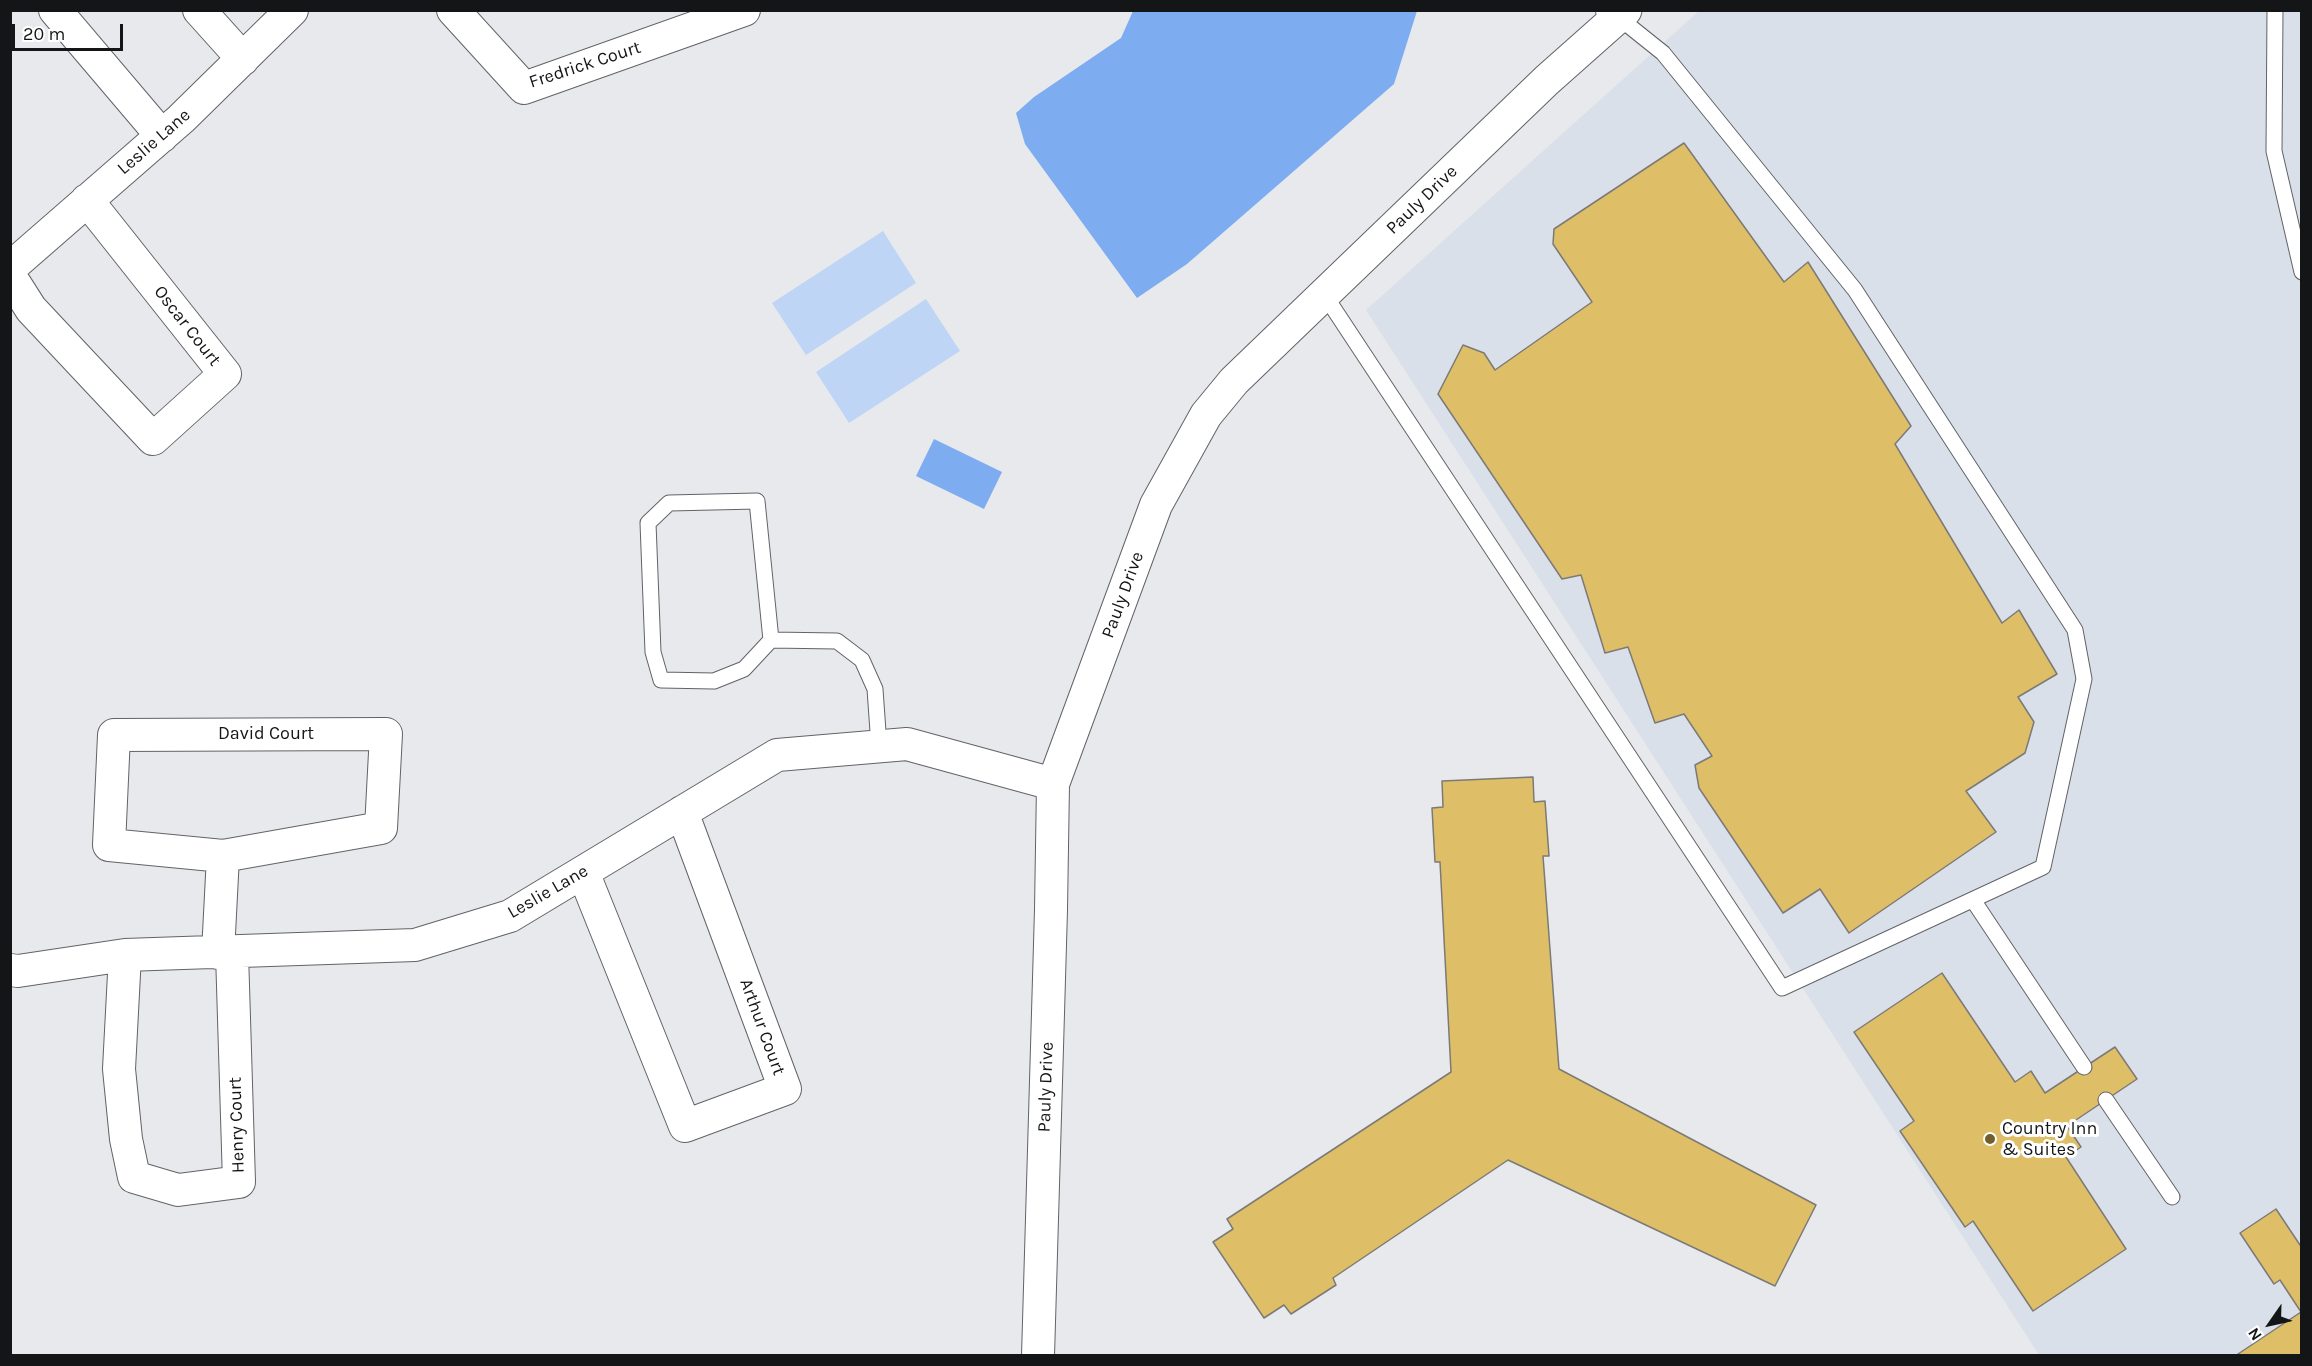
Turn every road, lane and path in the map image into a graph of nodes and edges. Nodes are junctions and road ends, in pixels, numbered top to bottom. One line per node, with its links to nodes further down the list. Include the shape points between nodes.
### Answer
1 (56, 10): 9 (street)
2 (199, 10): 8 (street)
3 (292, 10): 8 (street, Leslie Lane)
4 (453, 10): 5 (street, Fredrick Court, via 524,88)
5 (744, 10)
6 (2275, 10): 11 (lane, via 2274,151)
7 (1618, 13): 15 (street, Pauly Drive); 22 (lane, via 1663,53 1855,290 2075,630 2084,679 2043,867)
8 (243, 59): 9 (street, Leslie Lane)
9 (162, 136): 10 (street, Leslie Lane)
10 (87, 200): 12 (street, Leslie Lane); 14 (street, Oscar Court, via 225,374 153,439 31,309)
11 (2294, 206): 13 (lane)
12 (10, 268)
13 (2301, 272)
14 (10, 276)
15 (1324, 294): 18 (street, Pauly Drive, via 1234,381 1200,425 1156,505); 22 (lane, via 1782,988)
16 (771, 640): 16 (lane, via 744,669 714,681 662,680 653,652 648,523 669,503 757,501); 17 (lane, via 837,641 862,660 875,689)
17 (879, 746): 18 (street, Leslie Lane, via 907,744); 19 (street, Leslie Lane, via 777,755)
18 (1053, 784): 29 (street, Pauly Drive)
19 (682, 812): 21 (street, Leslie Lane); 21 (street, Arthur Court, via 785,1089 685,1126)
20 (223, 856): 20 (street, David Court, via 381,828 386,734 114,735 109,845); 23 (street)
21 (583, 872): 23 (street, Leslie Lane, via 510,916 415,945)
22 (1973, 900): 26 (lane)
23 (225, 953): 24 (street, Leslie Lane); 24 (street, Henry Court, via 239,1182 178,1190 134,1177 119,1069)
24 (125, 955): 25 (street, Leslie Lane)
25 (10, 970)
26 (2084, 1066)
27 (2106, 1100): 28 (lane)
28 (2172, 1197)
29 (1038, 1356)

